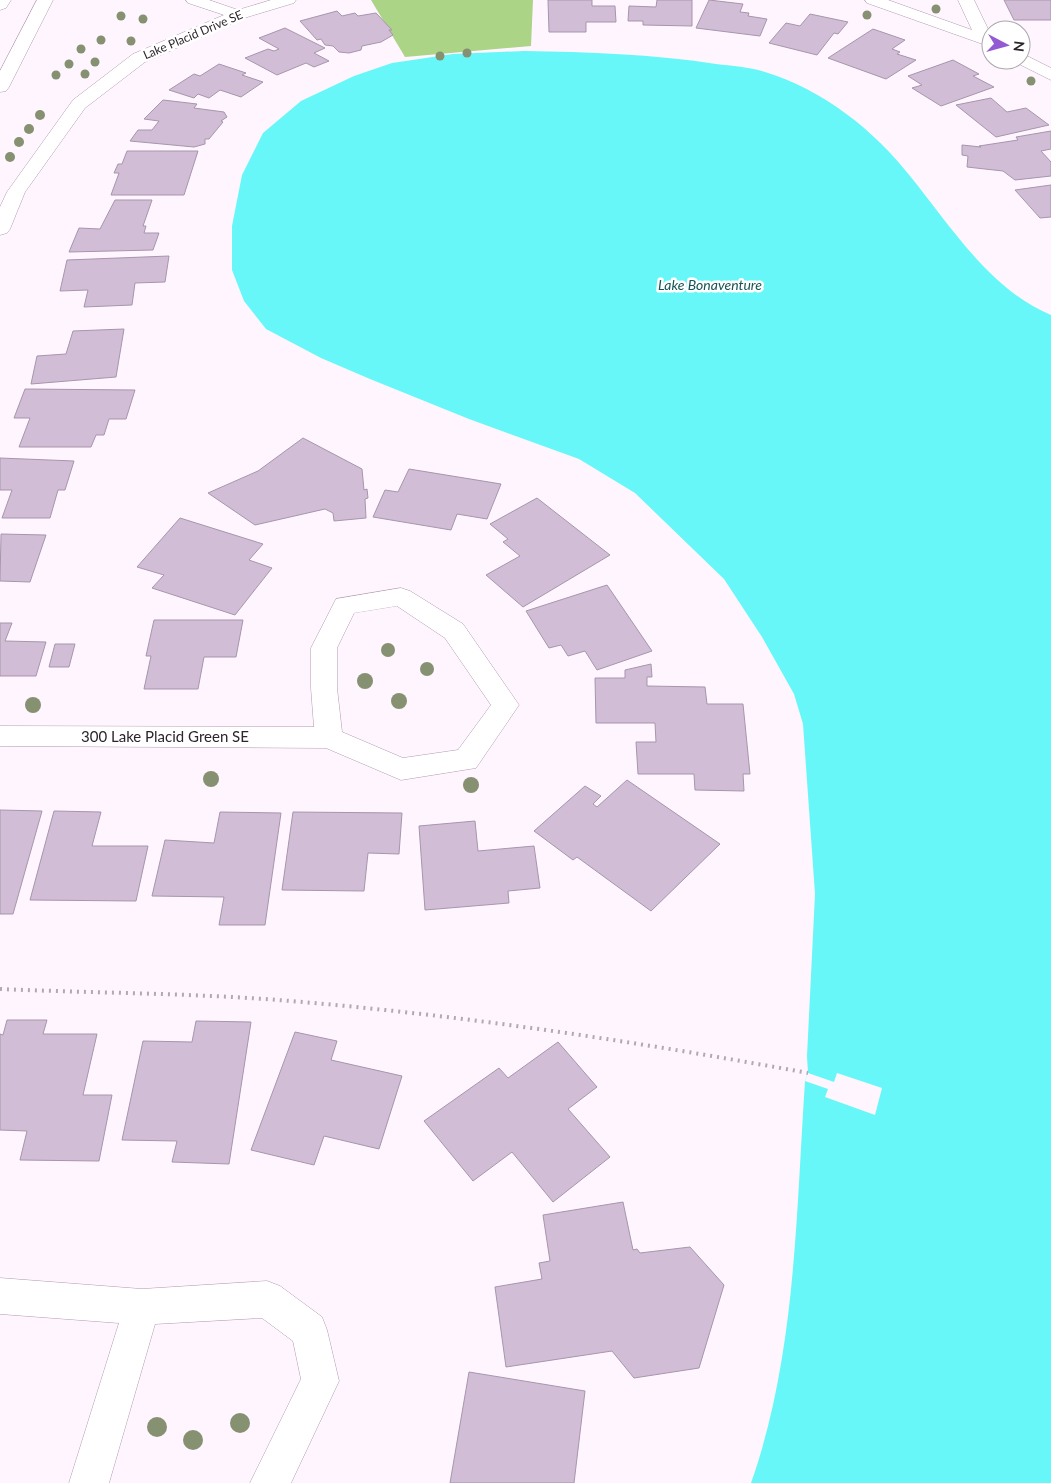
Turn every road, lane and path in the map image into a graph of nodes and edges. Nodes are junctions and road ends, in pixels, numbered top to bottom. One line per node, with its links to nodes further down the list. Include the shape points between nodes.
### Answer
1 (3, 0): 7 (street)
2 (45, 0): 13 (street)
3 (194, 0): 8 (street)
4 (288, 0): 8 (street, Lake Placid Drive SE)
5 (873, 0): 10 (street)
6 (966, 0): 9 (street)
7 (0, 5)
8 (238, 15): 14 (street, Lake Placid Drive SE, via 139,58 80,104 16,192)
9 (981, 28)
10 (981, 39)
11 (1031, 63): 12 (street)
12 (1051, 74)
13 (0, 87)
14 (0, 229)
15 (0, 736): 16 (street, 300 Lake Placid Green SE)
16 (329, 738): 16 (street, 300 Lake Placid Green SE, via 401,770 466,760 506,705 454,631 401,597 345,605 324,648)
17 (0, 989): 18 (path, via 247,998 354,1008 692,1052)
18 (808, 1073)
19 (0, 1296): 20 (street)
20 (142, 1307): 21 (street); 22 (street, via 267,1299 309,1330 320,1380)
21 (89, 1483)
22 (270, 1483)

